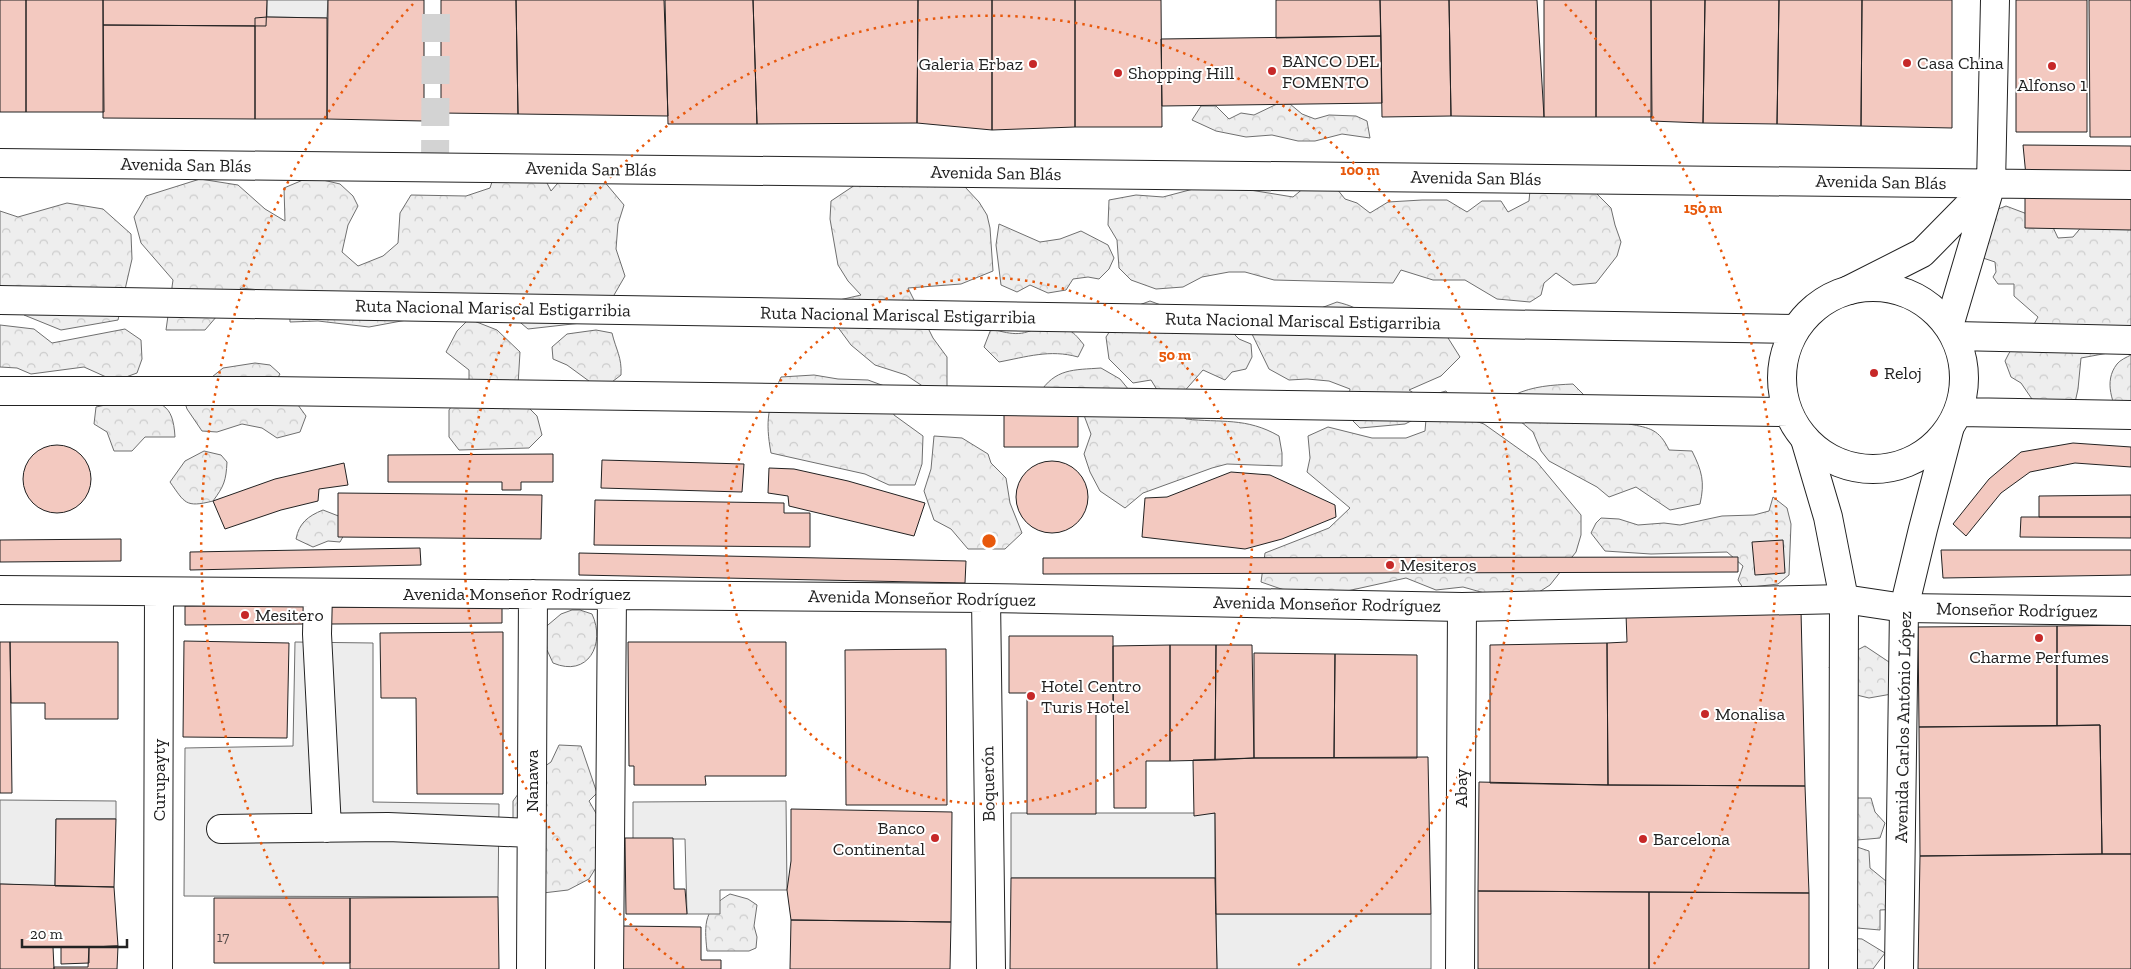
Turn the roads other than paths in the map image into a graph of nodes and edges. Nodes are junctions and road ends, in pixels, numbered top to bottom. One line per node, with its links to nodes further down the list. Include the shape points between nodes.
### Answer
1 (1995, 0): 3 (main road)
2 (0, 164): 3 (main road, Avenida San Blás)
3 (1991, 184): 4 (main road, Avenida San Blás); 5 (main road, via 1922,254); 8 (main road)
4 (2131, 185)
5 (1849, 290): 7 (main road, via 1828,298); 8 (main road, via 1887,287 1905,292 1937,312)
6 (0, 300): 7 (main road, Ruta Nacional Mariscal Estigarribia)
7 (1795, 329): 11 (main road, via 1786,348 1782,369)
8 (1952, 331): 9 (main road); 13 (main road, Avenida Carlos António López, via 1962,354 1965,374 1964,394)
9 (2131, 340)
10 (0, 391): 11 (main road, via 270,391)
11 (1788, 412): 14 (main road)
12 (2131, 415): 13 (main road)
13 (1954, 421): 14 (main road, via 1934,447 1914,460 1891,468 1844,465 1823,455); 23 (main road, Avenida Carlos António López, via 1922,529)
14 (1805, 439): 21 (main road, via 1828,517)
15 (0, 590): 16 (main road, Avenida Monseñor Rodríguez)
16 (159, 592): 17 (main road, Avenida Monseñor Rodríguez); 28 (main road, Curupayty)
17 (318, 593): 18 (main road, Avenida Monseñor Rodríguez); 25 (main road, via 317,634)
18 (533, 594): 19 (main road, Avenida Monseñor Rodríguez); 27 (main road, Nanawa)
19 (612, 595): 20 (main road, Avenida Monseñor Rodríguez); 30 (main road)
20 (986, 598): 22 (main road, Avenida Monseñor Rodríguez); 31 (main road, Boquerón)
21 (1844, 599): 22 (main road, Avenida Monseñor Rodríguez); 23 (main road, Monseñor Rodríguez); 33 (main road)
22 (1462, 607): 32 (main road, Abay)
23 (1904, 608): 24 (main road, Monseñor Rodríguez); 34 (main road, Avenida Carlos António López)
24 (2131, 612)
25 (327, 828): 26 (main road); 27 (main road)
26 (221, 829)
27 (531, 833): 29 (main road, Nanawa)
28 (158, 969)
29 (530, 969)
30 (609, 969)
31 (991, 969)
32 (1460, 969)
33 (1843, 969)
34 (1899, 969)

